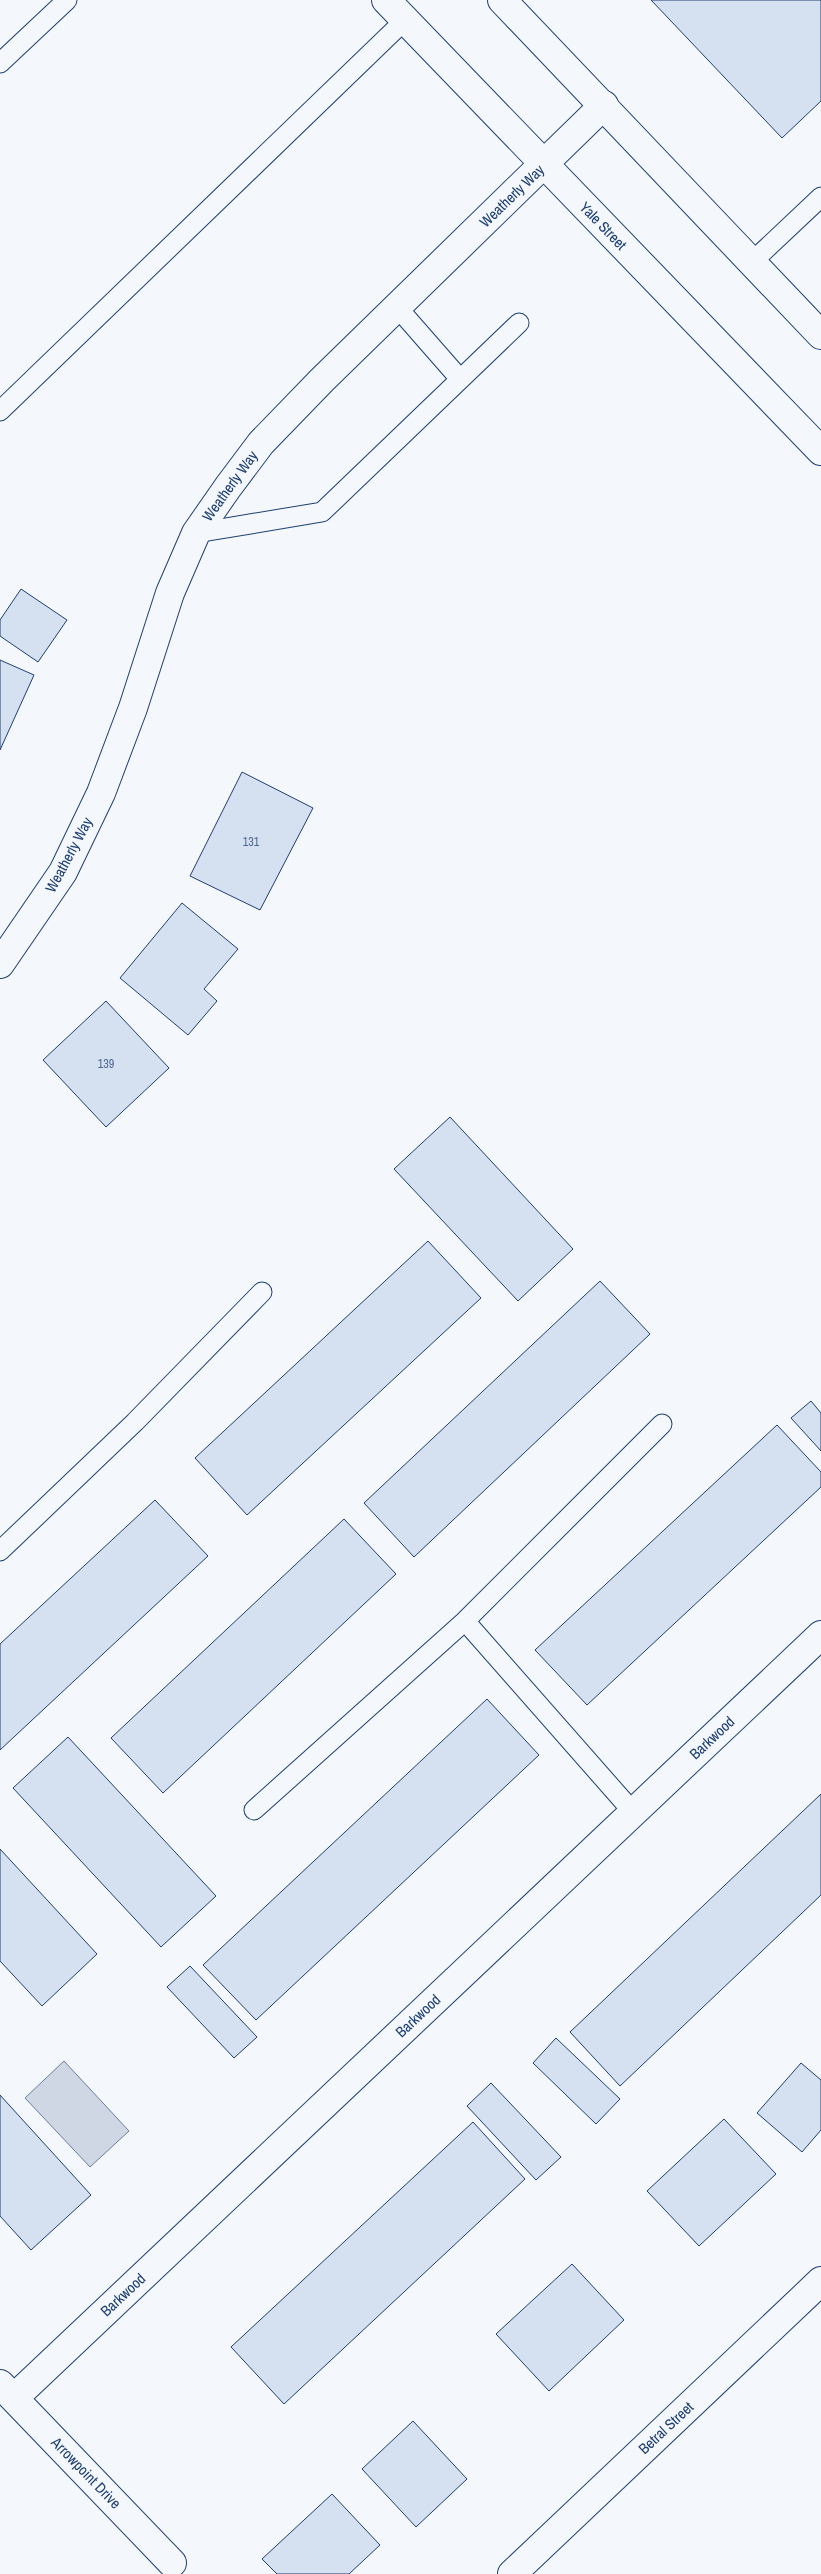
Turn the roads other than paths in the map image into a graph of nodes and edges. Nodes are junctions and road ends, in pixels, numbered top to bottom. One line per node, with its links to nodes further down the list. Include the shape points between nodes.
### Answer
1 (68, 0): 5 (lane)
2 (386, 0): 4 (street, Yale Street)
3 (502, 0): 6 (street)
4 (405, 20): 7 (street, Yale Street); 14 (lane)
5 (0, 63)
6 (604, 105): 7 (street, Weatherly Way); 9 (street)
7 (543, 165): 10 (street, Weatherly Way); 15 (street, Yale Street)
8 (821, 197): 9 (lane)
9 (752, 262): 12 (street)
10 (397, 307): 13 (lane); 16 (street, Weatherly Way, via 261,443)
11 (519, 323): 13 (lane)
12 (821, 335)
13 (460, 379): 16 (lane, via 322,512)
14 (0, 411)
15 (821, 451)
16 (196, 533): 17 (street, Weatherly Way, via 170,593 101,793 63,872)
17 (0, 964)
18 (262, 1292): 20 (lane, via 135,1422)
19 (662, 1424): 21 (lane)
20 (0, 1551)
21 (465, 1621): 23 (lane); 24 (lane)
22 (821, 1635): 24 (street, Barkwood)
23 (254, 1810)
24 (633, 1812): 26 (street, Barkwood)
25 (821, 2281): 28 (street, Betral Street)
26 (7, 2391): 27 (street, Arrowpoint Drive)
27 (172, 2563)
28 (512, 2574)

